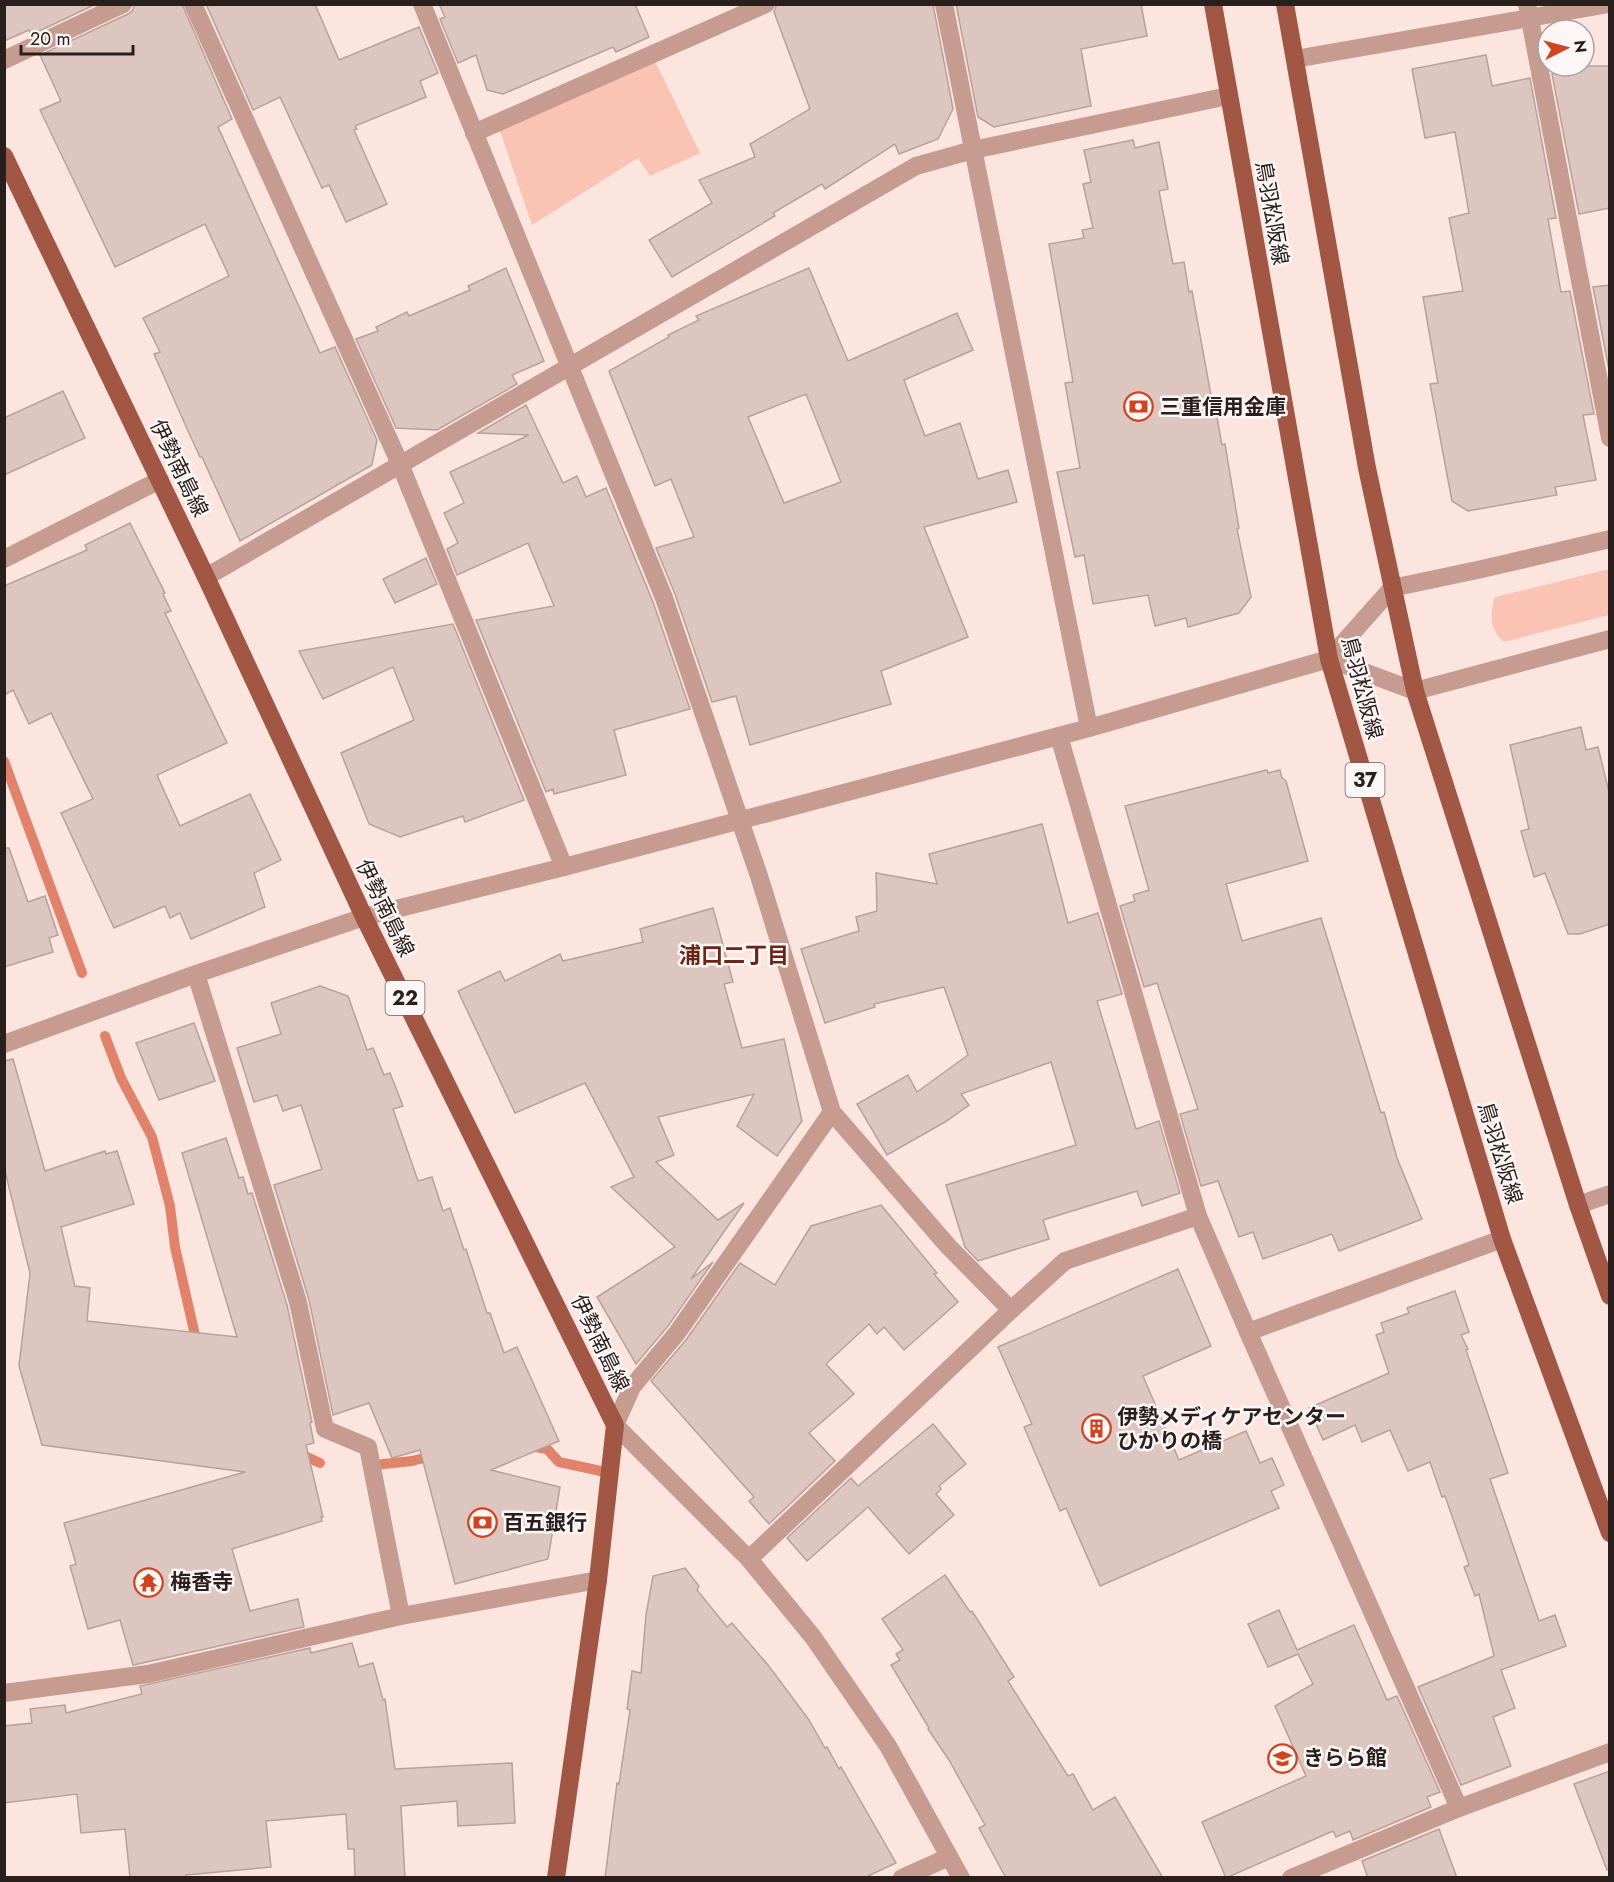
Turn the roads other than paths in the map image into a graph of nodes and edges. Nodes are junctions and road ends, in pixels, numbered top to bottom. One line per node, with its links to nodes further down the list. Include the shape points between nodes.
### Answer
1 (123, 4): 11 (street)
2 (193, 4): 18 (street)
3 (422, 4): 13 (street)
4 (766, 4): 13 (street)
5 (944, 4): 14 (street)
6 (1213, 4): 12 (main road, 鳥羽松阪線 / 37)
7 (1285, 4): 10 (main road)
8 (1609, 4): 9 (street)
9 (1528, 11): 10 (street); 17 (street)
10 (1295, 59): 23 (main road)
11 (4, 60)
12 (1228, 96): 14 (street); 25 (main road, 鳥羽松阪線 / 37)
13 (474, 133): 16 (street)
14 (973, 150): 16 (street, via 916,166); 27 (street)
15 (4, 156): 19 (main road, 伊勢南島線 / 22)
16 (569, 366): 18 (street); 29 (street, via 664,598)
17 (1610, 438)
18 (400, 464): 22 (street); 30 (street)
19 (160, 480): 21 (street); 22 (main road, 伊勢南島線 / 22)
20 (1610, 539): 23 (street)
21 (4, 559)
22 (207, 577): 31 (main road, 伊勢南島線 / 22)
23 (1392, 588): 25 (street); 26 (main road)
24 (1610, 639): 26 (street)
25 (1329, 659): 26 (street); 27 (street); 38 (main road, 鳥羽松阪線 / 37)
26 (1415, 691): 36 (main road)
27 (1089, 728): 28 (street)
28 (1059, 736): 29 (street); 37 (street)
29 (740, 819): 30 (street); 34 (street)
30 (564, 867): 31 (street)
31 (364, 917): 32 (street); 42 (main road, 伊勢南島線 / 22)
32 (196, 974): 33 (street); 46 (street, via 298,1302 325,1429 368,1447)
33 (4, 1044)
34 (832, 1112): 40 (street, via 948,1246); 42 (street, via 676,1333 632,1387)
35 (1610, 1194): 36 (street)
36 (1578, 1205): 39 (main road)
37 (1198, 1216): 40 (street, via 1065,1261); 41 (street)
38 (1502, 1239): 41 (street); 43 (main road, 鳥羽松阪線 / 37)
39 (1610, 1296)
40 (1011, 1310): 44 (street)
41 (1248, 1332): 49 (street)
42 (615, 1425): 44 (street); 45 (main road, 伊勢南島線)
43 (1610, 1533)
44 (749, 1559): 50 (street, via 813,1637 888,1746)
45 (598, 1580): 46 (street); 51 (main road, 伊勢南島線)
46 (401, 1616): 47 (street, via 148,1674)
47 (4, 1693)
48 (1610, 1752): 49 (street)
49 (1459, 1808): 54 (street)
50 (949, 1857): 52 (street); 53 (street)
51 (556, 1878)
52 (902, 1878)
53 (960, 1878)
54 (1291, 1878)

